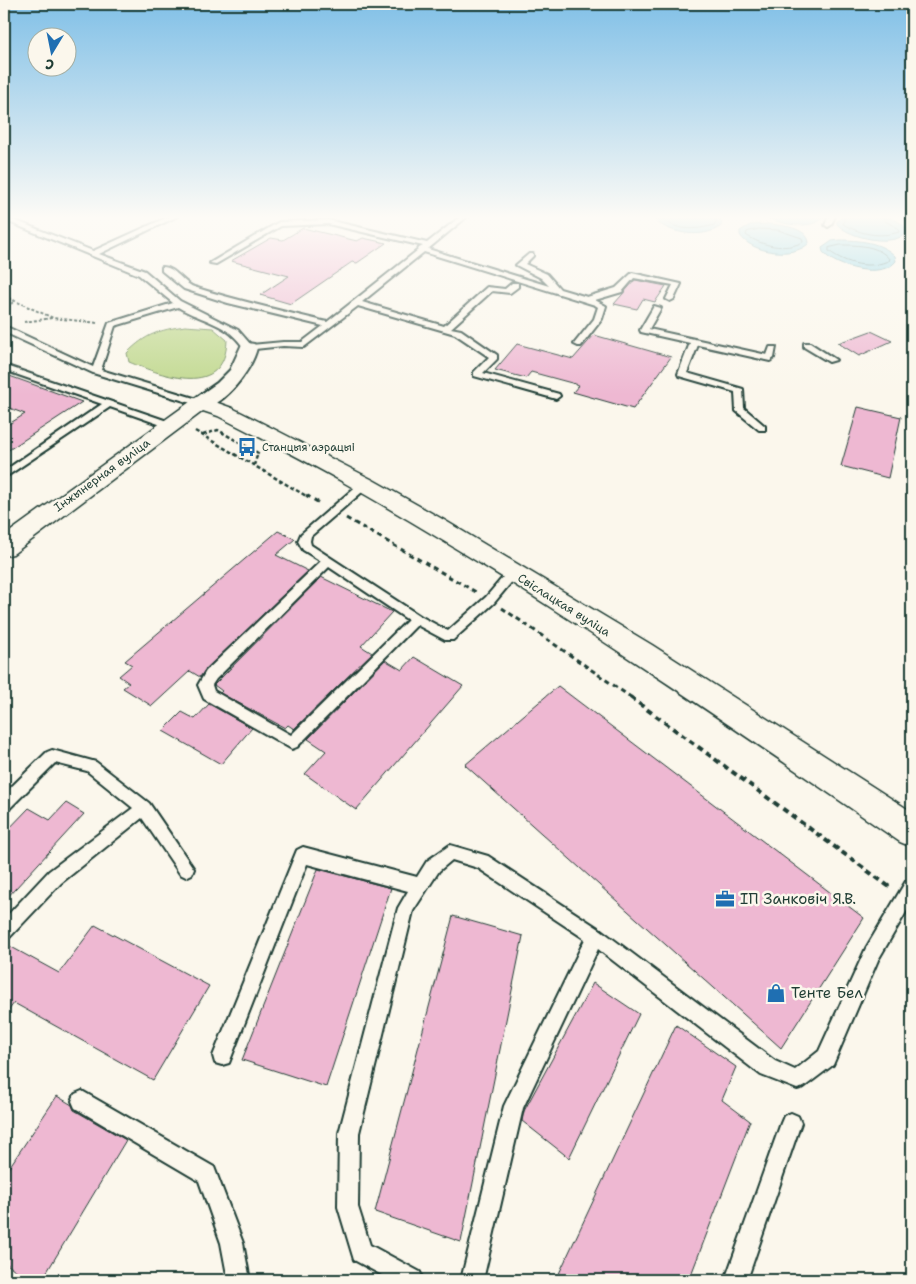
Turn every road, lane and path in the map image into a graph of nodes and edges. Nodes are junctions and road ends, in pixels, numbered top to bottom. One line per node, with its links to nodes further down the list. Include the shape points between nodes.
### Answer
1 (146, 276): 15 (lane)
2 (173, 276): 21 (lane, via 187,287 231,301)
3 (389, 276): 14 (lane)
4 (513, 276): 9 (lane)
5 (544, 276): 9 (lane)
6 (631, 276): 11 (lane, via 618,290)
7 (637, 276): 12 (lane, via 677,284)
8 (515, 285): 22 (lane, via 507,291 490,289)
9 (557, 290): 11 (lane)
10 (4, 296): 13 (path)
11 (590, 299): 25 (lane, via 602,306 602,313)
12 (670, 299)
13 (15, 300): 17 (path); 18 (path)
14 (356, 303): 21 (lane); 22 (lane)
15 (178, 304): 20 (lane); 27 (lane, via 228,327 245,341)
16 (657, 308): 24 (lane, via 644,330)
17 (4, 310)
18 (53, 318): 19 (path); 20 (path)
19 (17, 324)
20 (112, 325): 31 (lane)
21 (329, 325): 27 (lane, via 304,346 284,344)
22 (446, 328): 32 (lane, via 458,332 494,357 477,374)
23 (4, 329): 31 (lane)
24 (695, 342): 28 (lane, via 770,358); 36 (lane, via 682,374 740,391 739,410)
25 (578, 344)
26 (807, 345): 29 (lane)
27 (248, 348): 33 (street, via 243,366 230,384)
28 (773, 349)
29 (832, 360)
30 (4, 367): 34 (lane)
31 (96, 370): 33 (lane)
32 (556, 396)
33 (201, 403): 35 (street, Інжынерная вуліца); 41 (street, Свіслацкая вуліца, via 225,412)
34 (109, 404): 35 (lane); 40 (lane)
35 (170, 425): 43 (street, Інжынерная вуліца)
36 (762, 428)
37 (194, 431): 38 (path)
38 (202, 435): 39 (path); 39 (path, via 218,430 258,453)
39 (254, 465): 42 (path)
40 (4, 474)
41 (364, 485): 42 (lane); 45 (street, Свіслацкая вуліца)
42 (333, 511): 44 (lane, via 306,534 304,541); 46 (path)
43 (4, 548)
44 (328, 561): 47 (lane); 47 (lane, via 211,675 205,685 209,695 292,743)
45 (513, 573): 46 (lane); 50 (street, Свіслацкая вуліца, via 680,677)
46 (490, 600): 47 (lane, via 450,637); 53 (path)
47 (416, 618)
48 (4, 804): 49 (lane, via 52,756 91,766)
49 (144, 808): 51 (lane); 54 (lane, via 55,877)
50 (912, 831)
51 (186, 869)
52 (420, 886): 55 (lane, via 433,866 450,852 482,861); 56 (lane, via 303,855); 60 (lane, via 406,908 349,1133 348,1207 362,1252)
53 (908, 892): 55 (lane, via 872,954 826,1058 798,1080 768,1068)
54 (4, 931)
55 (596, 936): 61 (lane, via 514,1106)
56 (222, 1056)
57 (82, 1101): 59 (lane, via 206,1174 232,1243)
58 (791, 1124): 62 (lane)
59 (239, 1280)
60 (412, 1280)
61 (472, 1280)
62 (736, 1280)

